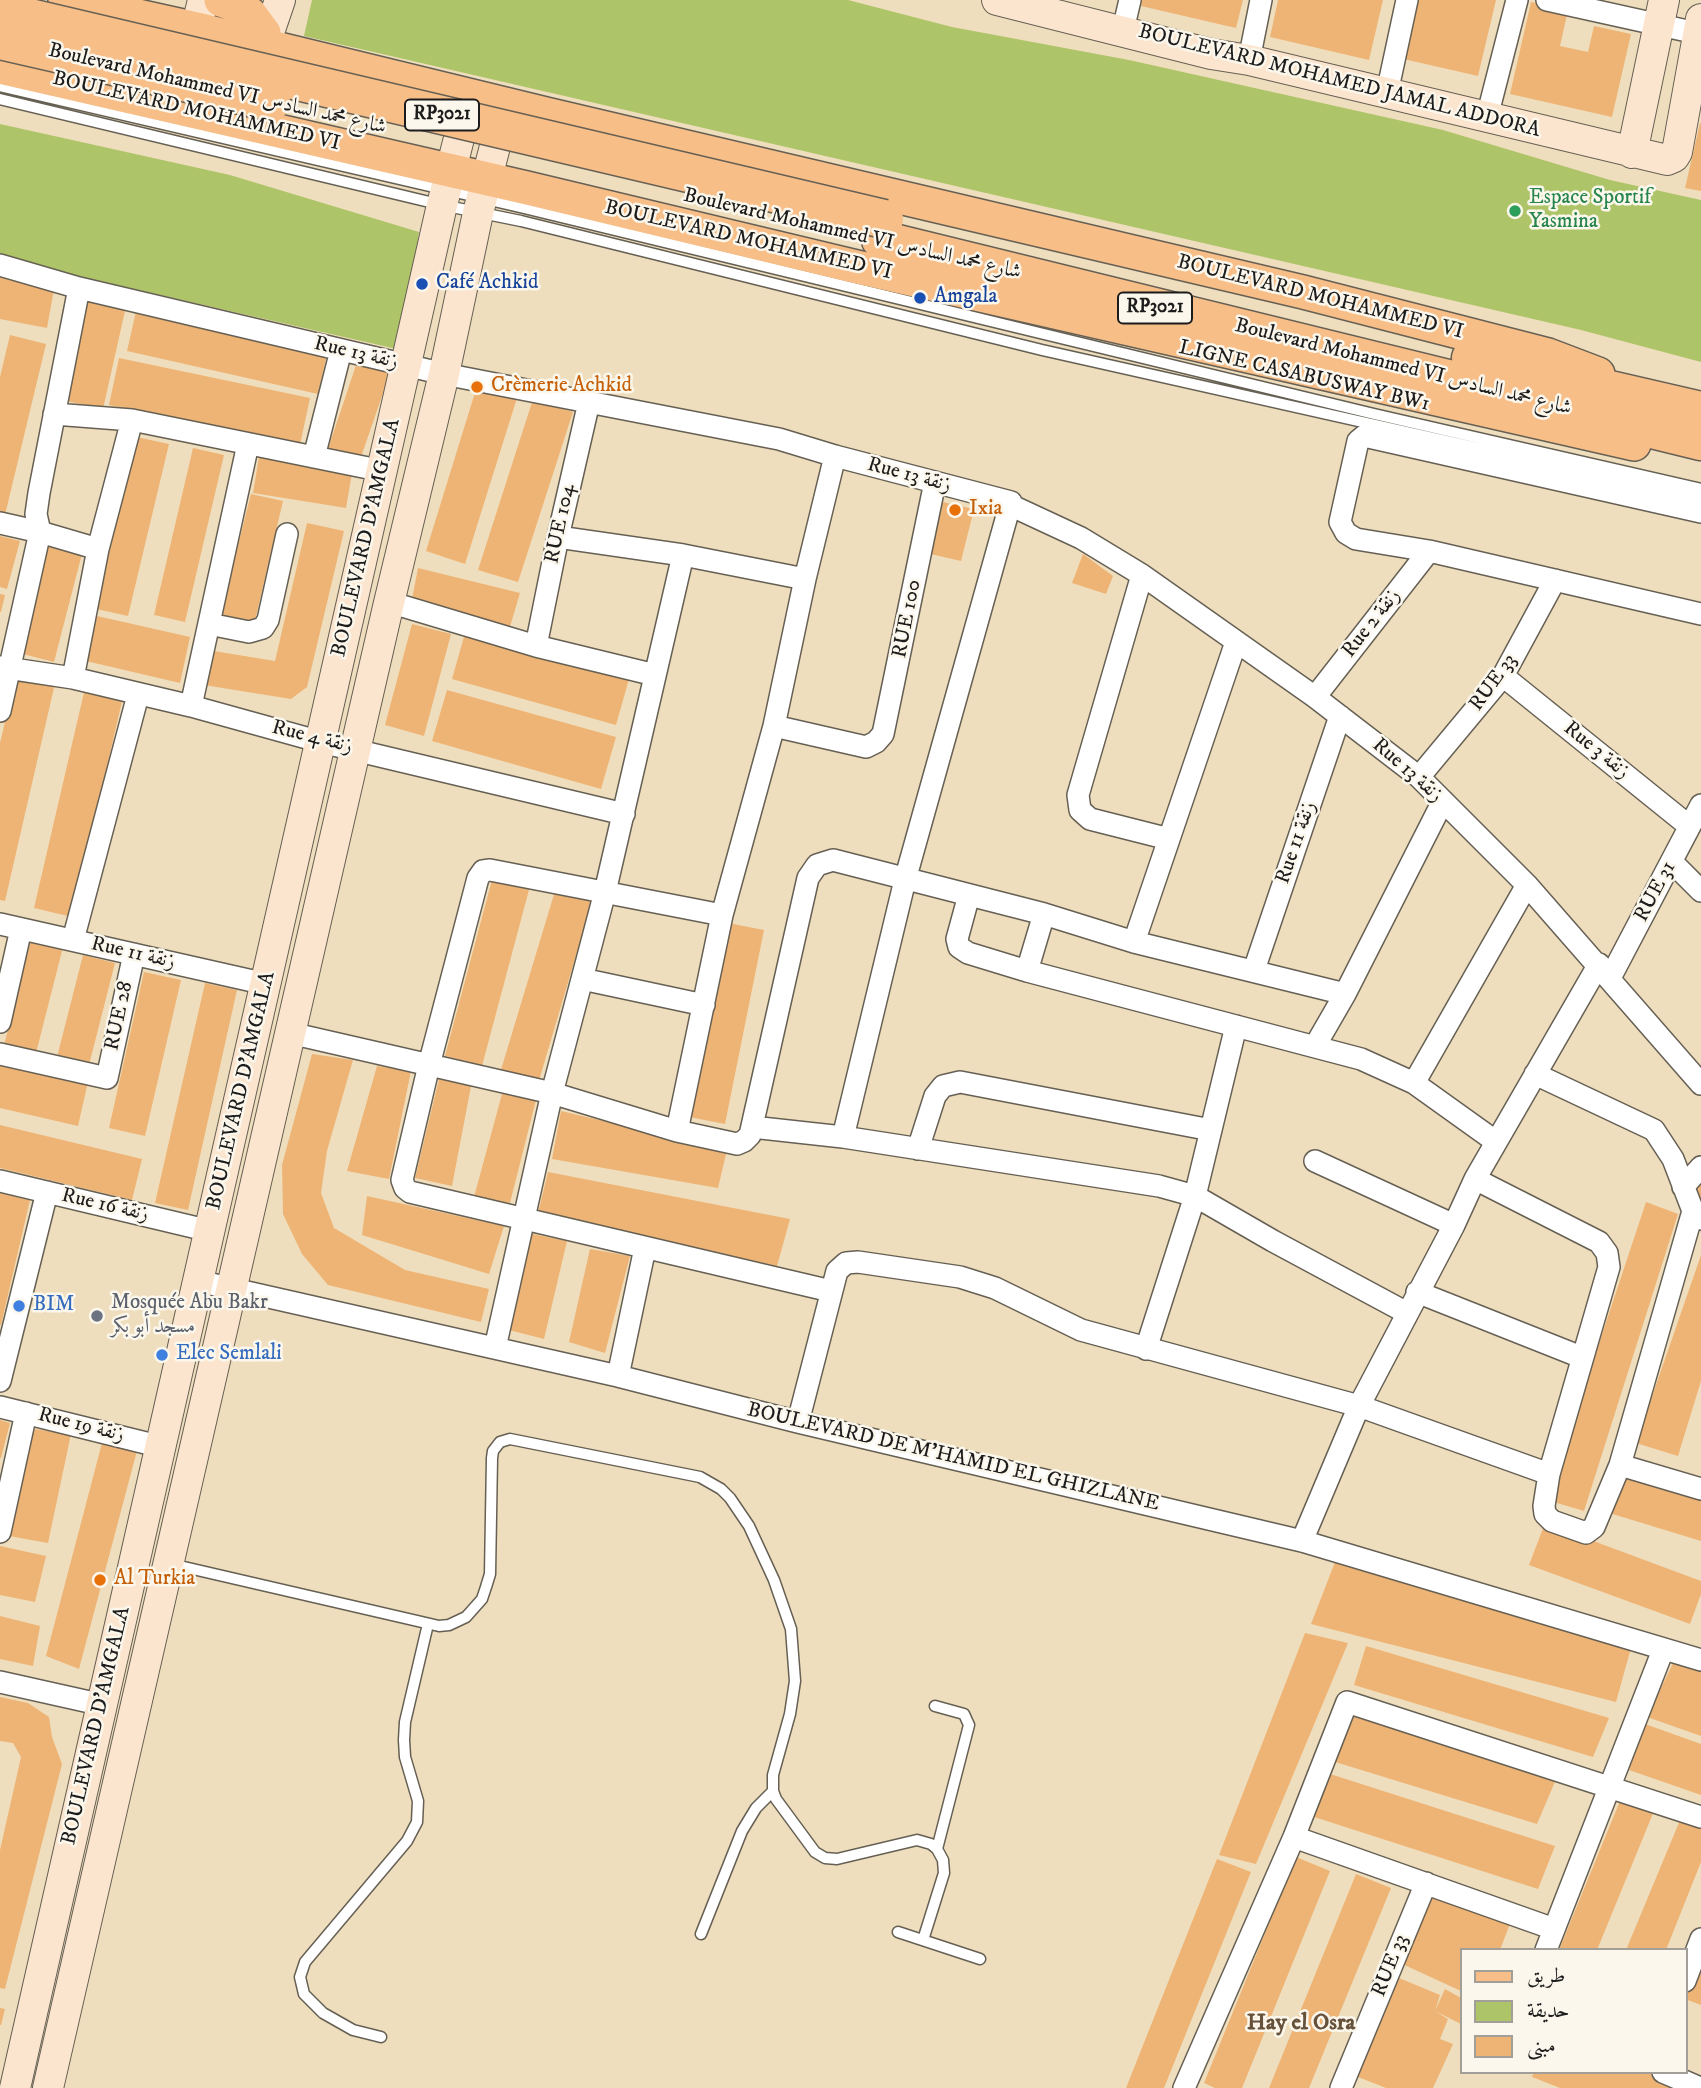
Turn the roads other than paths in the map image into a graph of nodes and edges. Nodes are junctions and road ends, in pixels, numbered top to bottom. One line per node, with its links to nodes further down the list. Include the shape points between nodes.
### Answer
1 (65, 0): 12 (main road, BOULEVARD MOHAMMED VI)
2 (221, 0): 16 (main road, via 250,14 264,33)
3 (280, 0): 16 (street)
4 (997, 0): 14 (street, BOULEVARD MOHAMED JAMAL ADDORA)
5 (1130, 0): 14 (street)
6 (1261, 0): 17 (street)
7 (1407, 0): 20 (street)
8 (1517, 0): 25 (street)
9 (1547, 0): 11 (street)
10 (0, 11): 30 (highway, Boulevard Mohammed VI شارع محمد السادس / RP3021, bridge)
11 (1662, 13): 13 (street); 27 (street)
12 (200, 14): 16 (main road, BOULEVARD MOHAMMED VI); 24 (street)
13 (1700, 29): 27 (street, BOULEVARD MOHAMED JAMAL ADDORA, via 1674,158)
14 (1123, 30): 17 (street, BOULEVARD MOHAMED JAMAL ADDORA)
15 (0, 40): 30 (highway, Boulevard Mohammed VI شارع محمد السادس / RP3021, bridge)
16 (264, 46): 21 (main road, BOULEVARD MOHAMMED VI); 26 (street)
17 (1250, 60): 20 (street, BOULEVARD MOHAMED JAMAL ADDORA)
18 (0, 67): 24 (main road, BOULEVARD MOHAMMED VI)
19 (0, 86): 28 (lane)
20 (1387, 93): 25 (street, BOULEVARD MOHAMED JAMAL ADDORA)
21 (470, 95): 23 (main road, BOULEVARD MOHAMMED VI); 28 (street, BOULEVARD D'AMGALA)
22 (0, 99): 28 (lane)
23 (506, 103): 29 (street, BOULEVARD D'AMGALA); 36 (main road, BOULEVARD MOHAMMED VI, via 1303,292 1535,352 1593,371)
24 (176, 108): 26 (main road, BOULEVARD MOHAMMED VI)
25 (1487, 117): 27 (street, BOULEVARD MOHAMED JAMAL ADDORA)
26 (243, 123): 28 (main road, BOULEVARD MOHAMMED VI)
27 (1632, 153)
28 (446, 189): 29 (main road, BOULEVARD MOHAMMED VI); 34 (street, BOULEVARD D'AMGALA)
29 (482, 198): 35 (street, BOULEVARD D'AMGALA); 45 (main road, BOULEVARD MOHAMMED VI); 48 (lane, LIGNE CASABUSWAY BW1); 49 (lane, LIGNE CASABUSWAY BW1, via 521,221 1042,350)
30 (882, 229): 36 (highway, Boulevard Mohammed VI شارع محمد السادس / RP3021); 41 (highway, Boulevard Mohammed VI شارع محمد السادس / RP3021)
31 (0, 264): 32 (street, Rue 13 زنقة)
32 (79, 288): 33 (street, Rue 13 زنقة); 39 (street)
33 (341, 351): 34 (street, Rue 13 زنقة); 44 (street)
34 (407, 366): 35 (street, Rue 13 زنقة); 46 (street, BOULEVARD D'AMGALA)
35 (444, 374): 37 (street, Rue 13 زنقة); 62 (street, BOULEVARD D'AMGALA)
36 (1633, 395): 38 (highway, Boulevard Mohammed VI شارع محمد السادس / RP3021)
37 (589, 402): 43 (street, Rue 13 زنقة, via 779,439); 55 (street, RUE 104)
38 (1701, 411)
39 (54, 414): 40 (street); 53 (street, via 37,503)
40 (132, 420): 42 (street); 56 (street)
41 (1701, 441)
42 (248, 444): 44 (street); 64 (street)
43 (835, 456): 47 (street, Rue 13 زنقة); 60 (street)
44 (314, 457): 46 (street)
45 (1701, 459)
46 (383, 471): 77 (street, BOULEVARD D'AMGALA)
47 (935, 482): 50 (street, Rue 13 زنقة); 76 (street, RUE 100, via 883,734 866,747)
48 (1701, 489)
49 (1701, 498)
50 (1010, 505): 59 (street, Rue 13 زنقة, via 1082,538); 86 (street)
51 (1701, 512): 57 (street, via 1362,437 1340,522 1346,533 1356,539)
52 (0, 523): 53 (street)
53 (40, 532): 56 (street); 67 (street)
54 (287, 534): 64 (street, via 263,628 249,632)
55 (558, 537): 58 (street); 66 (street, RUE 104)
56 (98, 549): 70 (street)
57 (1429, 551): 61 (street); 72 (street, Rue 2 زنقة)
58 (683, 555): 60 (street); 68 (street)
59 (1142, 575): 65 (street, Rue 13 زنقة); 84 (street, via 1078,795 1080,810 1090,819)
60 (805, 579): 76 (street)
61 (1555, 580): 63 (street); 69 (street, RUE 33)
62 (389, 602): 66 (street); 78 (street, BOULEVARD D'AMGALA)
63 (1701, 614)
64 (209, 624): 73 (street)
65 (1236, 642): 72 (street, Rue 13 زنقة); 84 (street)
66 (536, 646): 68 (street)
67 (4, 668): 70 (street, Rue 4 زنقة); 74 (street)
68 (655, 675): 82 (street)
69 (1503, 676): 79 (street, RUE 33); 83 (street, Rue 3 زنقة)
70 (73, 678): 71 (street, Rue 4 زنقة)
71 (138, 695): 73 (street, Rue 4 زنقة); 95 (street)
72 (1315, 697): 75 (street, Rue 13 زنقة)
73 (191, 706): 77 (street, Rue 4 زنقة)
74 (0, 710)
75 (1340, 716): 79 (street, Rue 13 زنقة); 98 (street, Rue 11 زنقة)
76 (774, 726): 92 (street)
77 (321, 742): 78 (street, Rue 4 زنقة); 102 (street, BOULEVARD D'AMGALA)
78 (356, 748): 82 (street, Rue 4 زنقة); 108 (street, BOULEVARD D'AMGALA)
79 (1419, 777): 80 (street, Rue 13 زنقة)
80 (1443, 801): 87 (street, Rue 13 زنقة); 103 (street)
81 (1701, 805): 83 (street, RUE 31)
82 (624, 814): 89 (street)
83 (1689, 826): 85 (street, RUE 31)
84 (1170, 839): 96 (street)
85 (1672, 862): 88 (street); 100 (street, RUE 31)
86 (905, 880): 90 (street); 116 (street, via 833,860 811,872); 119 (street)
87 (1527, 885): 100 (street, Rue 13 زنقة); 113 (street)
88 (1701, 891)
89 (605, 892): 92 (street); 101 (street); 111 (street, via 483,871)
90 (969, 895): 91 (street); 99 (street, via 959,947)
91 (1045, 914): 96 (street); 99 (street)
92 (722, 915): 105 (street)
93 (0, 924): 94 (street, Rue 11 زنقة)
94 (22, 929): 95 (street, Rue 11 زنقة); 104 (street)
95 (73, 940): 97 (street, Rue 11 زنقة)
96 (1134, 942): 98 (street)
97 (134, 954): 102 (street, Rue 11 زنقة); 110 (street, RUE 28, via 107,1078)
98 (1254, 970): 103 (street)
99 (1027, 971): 107 (street)
100 (1604, 971): 112 (street, RUE 31); 114 (street, Rue 13 زنقة)
101 (582, 979): 105 (street); 115 (street)
102 (266, 984): 132 (street, BOULEVARD D'AMGALA)
103 (1345, 993): 109 (street)
104 (3, 996): 106 (street)
105 (704, 1005): 118 (street)
106 (0, 1022)
107 (1236, 1026): 109 (street); 117 (street)
108 (290, 1033): 111 (street); 135 (street, BOULEVARD D'AMGALA)
109 (1315, 1046): 113 (street, via 1361,1059)
110 (0, 1054)
111 (429, 1065): 115 (street); 130 (street, via 402,1180 405,1188)
112 (1535, 1074): 120 (street, RUE 31); 126 (street, via 1654,1130 1673,1159)
113 (1414, 1083): 120 (street)
114 (1701, 1084)
115 (552, 1093): 118 (street); 130 (street)
116 (751, 1127): 118 (street, via 750,1135 737,1144); 119 (street)
117 (1211, 1130): 121 (street, via 960,1082 943,1086 935,1096); 128 (street)
118 (677, 1131)
119 (843, 1137): 121 (street)
120 (1495, 1141): 124 (street, RUE 31)
121 (918, 1149): 128 (street, via 1160,1186)
122 (1315, 1161): 131 (street)
123 (1701, 1167): 126 (street)
124 (1475, 1179): 131 (street, RUE 31); 141 (street, via 1600,1242 1607,1253 1609,1267)
125 (0, 1181): 127 (street, Rue 16 زنقة)
126 (1683, 1187): 129 (street)
127 (47, 1192): 132 (street, Rue 16 زنقة); 143 (street)
128 (1195, 1196): 138 (street); 140 (street)
129 (1697, 1215): 149 (street)
130 (524, 1220): 133 (street); 139 (street)
131 (1454, 1225): 137 (street, RUE 31)
132 (210, 1231): 134 (street, BOULEVARD D'AMGALA)
133 (645, 1248): 136 (street); 142 (street)
134 (198, 1281): 135 (street, BOULEVARD DE M'HAMID EL GHIZLANE); 148 (street, BOULEVARD D'AMGALA)
135 (231, 1289): 139 (street, BOULEVARD DE M'HAMID EL GHIZLANE); 155 (street, BOULEVARD D'AMGALA)
136 (831, 1292): 140 (street, via 837,1271 846,1263 960,1277 995,1288 1081,1330); 147 (street)
137 (1417, 1292): 138 (street, RUE 31); 141 (street)
138 (1407, 1313): 144 (street, RUE 31)
139 (495, 1348): 142 (street, BOULEVARD DE M'HAMID EL GHIZLANE)
140 (1146, 1349): 144 (street)
141 (1581, 1357): 150 (street)
142 (618, 1376): 147 (street, BOULEVARD DE M'HAMID EL GHIZLANE)
143 (0, 1381)
144 (1359, 1406): 150 (street); 153 (street, RUE 31)
145 (0, 1407): 146 (street, Rue 19 زنقة)
146 (26, 1413): 148 (street, Rue 19 زنقة); 152 (street)
147 (798, 1422): 153 (street, BOULEVARD DE M'HAMID EL GHIZLANE)
148 (162, 1447): 154 (street, BOULEVARD D'AMGALA)
149 (1620, 1465): 150 (street, via 1594,1527 1586,1533 1545,1514); 151 (street)
150 (1549, 1474)
151 (1701, 1489)
152 (0, 1532)
153 (1302, 1541): 157 (street, BOULEVARD DE M'HAMID EL GHIZLANE)
154 (136, 1556): 155 (street); 160 (street, BOULEVARD D'AMGALA)
155 (168, 1564): 156 (lane); 179 (street, BOULEVARD D'AMGALA)
156 (428, 1624): 163 (lane, via 458,1621 482,1599 490,1574 493,1451 500,1442 510,1439 700,1477 721,1489 749,1526 791,1629 794,1690); 176 (lane, via 405,1722 405,1757 418,1801 417,1822 407,1841 305,1962 300,1977 304,1994 323,2013 353,2030)
157 (1663, 1650): 158 (street, BOULEVARD DE M'HAMID EL GHIZLANE); 162 (street)
158 (1701, 1660)
159 (0, 1682): 160 (street)
160 (103, 1705): 178 (street, BOULEVARD D'AMGALA)
161 (935, 1706): 166 (lane, via 964,1714 969,1725)
162 (1609, 1788): 164 (street); 165 (street, via 1348,1702); 168 (street)
163 (773, 1791): 166 (lane, via 815,1852 825,1858 917,1840); 170 (lane, via 742,1830)
164 (1701, 1817)
165 (1294, 1837): 167 (street); 180 (street)
166 (937, 1849): 172 (lane, via 944,1873)
167 (1426, 1883): 168 (street); 181 (street, RUE 33)
168 (1554, 1929): 173 (street)
169 (898, 1932): 172 (lane)
170 (701, 1934)
171 (1701, 1939): 175 (street)
172 (923, 1940): 174 (lane)
173 (1547, 1948)
174 (979, 1959)
175 (1687, 1976)
176 (381, 2037)
177 (1668, 2074): 182 (street)
178 (15, 2088)
179 (48, 2088)
180 (1184, 2088)
181 (1342, 2088)
182 (1700, 2088)

